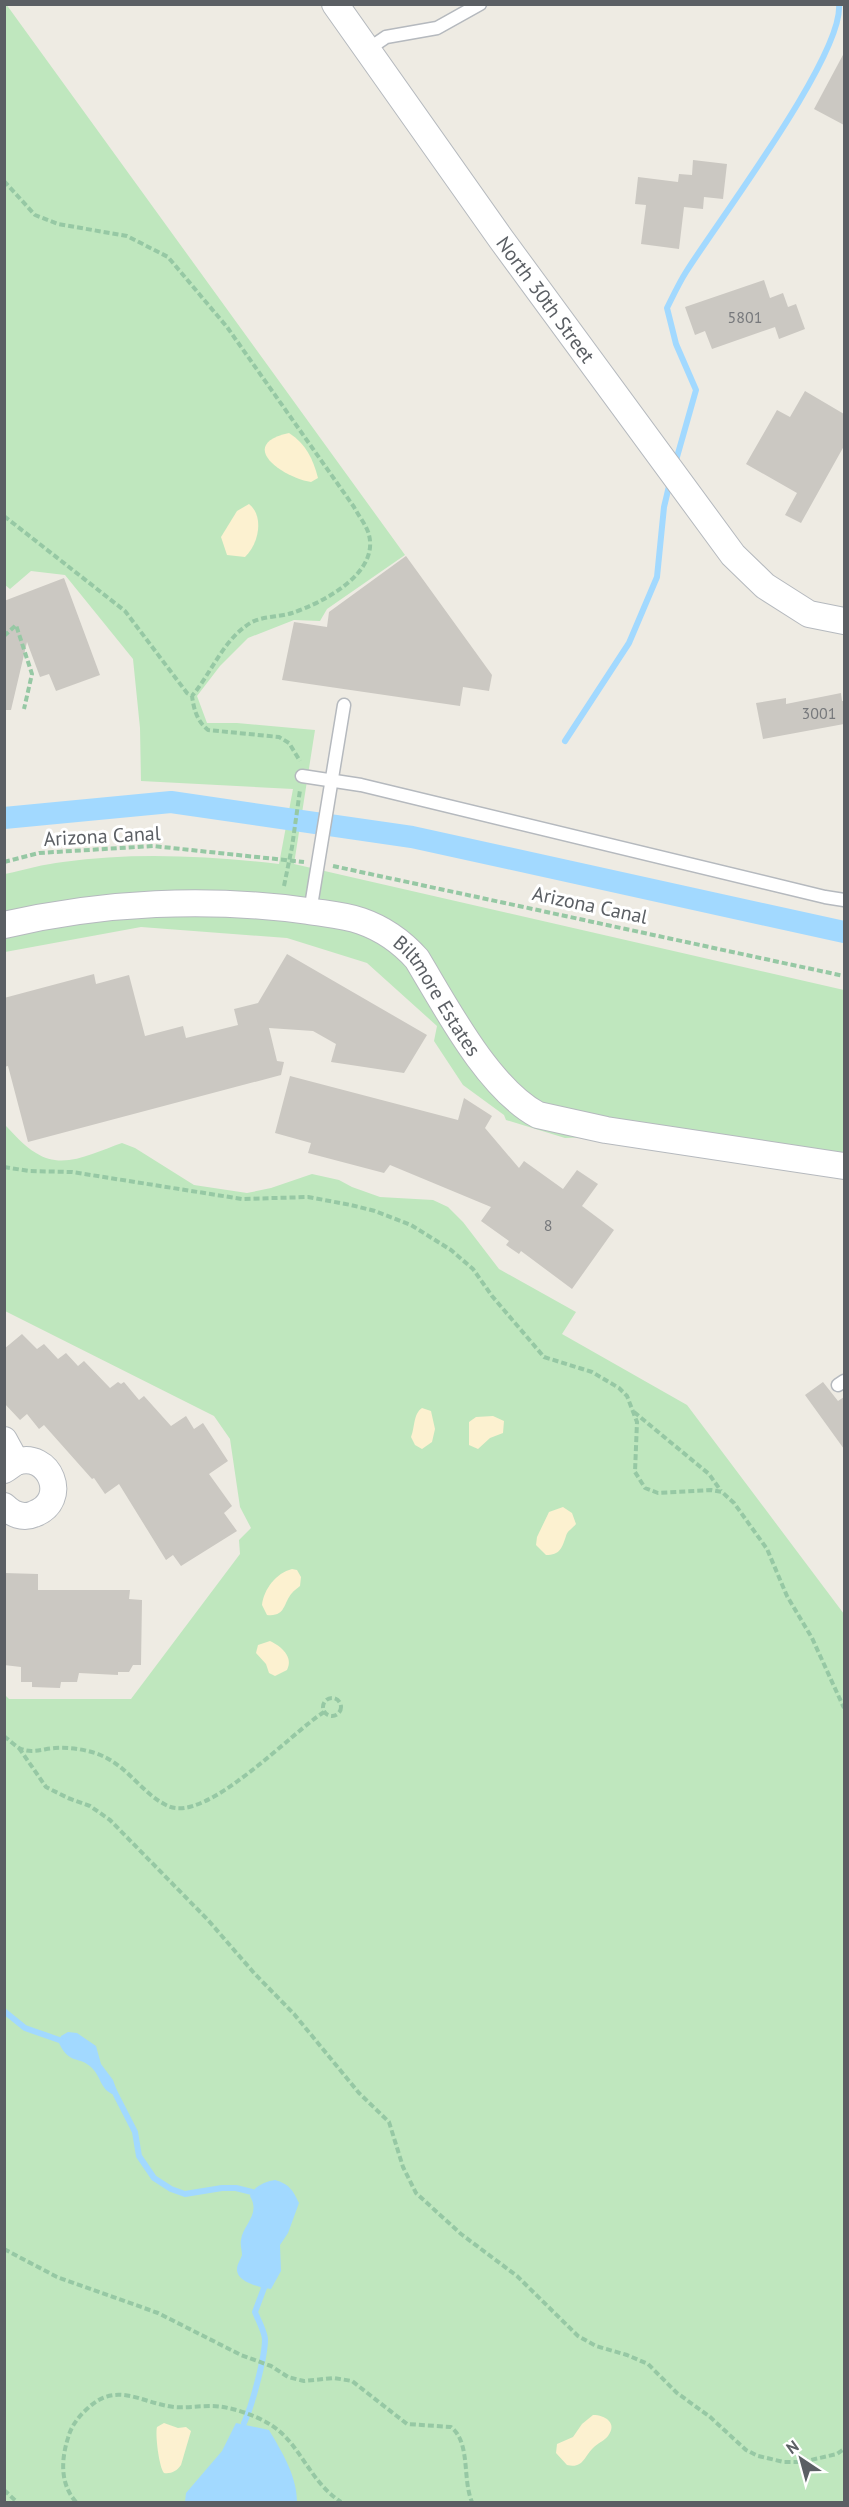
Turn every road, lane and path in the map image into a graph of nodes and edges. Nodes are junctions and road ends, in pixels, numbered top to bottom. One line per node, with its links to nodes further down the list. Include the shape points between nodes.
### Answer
1 (335, 4): 3 (street, North 30th Street)
2 (480, 4): 3 (lane, via 437,28 386,37)
3 (367, 50): 6 (street, North 30th Street, via 732,555 765,586 809,614)
4 (4, 180): 8 (path, via 35,215 58,224 127,236 168,257 227,327 354,507 369,535 369,553 358,575 316,603 291,614 254,621 236,634)
5 (4, 516): 8 (path, via 125,611)
6 (844, 621)
7 (4, 636): 10 (path, via 16,625 32,674)
8 (192, 696): 11 (path, via 196,715 208,730 268,735 289,743 301,763)
9 (345, 705): 12 (lane)
10 (24, 709)
11 (301, 782): 12 (lane); 13 (path)
12 (330, 787): 17 (lane, via 362,784); 18 (lane)
13 (290, 860): 14 (path, Arizona Canal, via 153,846 39,853); 15 (path, Arizona Canal)
14 (4, 862)
15 (308, 863)
16 (329, 865): 20 (path, Arizona Canal)
17 (844, 900)
18 (310, 912): 19 (street, Biltmore Estates, via 244,905 139,905 52,914); 21 (street, Biltmore Estates, via 363,921 406,947 498,1081 538,1114 606,1130)
19 (4, 925)
20 (844, 976)
21 (844, 1166)
22 (4, 1167): 23 (path, via 72,1172 242,1199 324,1199 395,1218 424,1232 473,1269 544,1357 600,1376 624,1392)
23 (634, 1412): 26 (path, via 709,1474); 26 (path, via 635,1472 645,1488 658,1493)
24 (4, 1440): 25 (street)
25 (10, 1466): 27 (street, via 32,1461 46,1468 53,1482 52,1498 43,1511 28,1517 12,1513)
26 (722, 1492): 28 (path, via 763,1542)
27 (4, 1506)
28 (844, 1708)
29 (324, 1712): 29 (path, via 336,1716 340,1712 337,1699 327,1699); 32 (path, via 227,1789 210,1800 182,1809 169,1807 117,1762 96,1753 75,1748)
30 (4, 1736): 31 (path)
31 (19, 1748): 32 (path); 33 (path)
32 (36, 1751): 33 (path)
33 (30, 1762): 35 (path, via 46,1787 90,1806 110,1820 208,1920 294,2014 365,2100 389,2122 403,2168 416,2193 517,2276 578,2336 648,2364 681,2397 758,2456 802,2462)
34 (4, 2249): 40 (path, via 57,2277 158,2313 296,2380 352,2381 407,2424 451,2427 461,2439)
35 (844, 2449)
36 (4, 2490): 37 (path)
37 (17, 2502)
38 (76, 2502): 39 (path, via 68,2491 62,2464 73,2426 99,2399 119,2394 174,2407 213,2406 269,2423 283,2433 321,2487)
39 (341, 2502)
40 (472, 2502)

